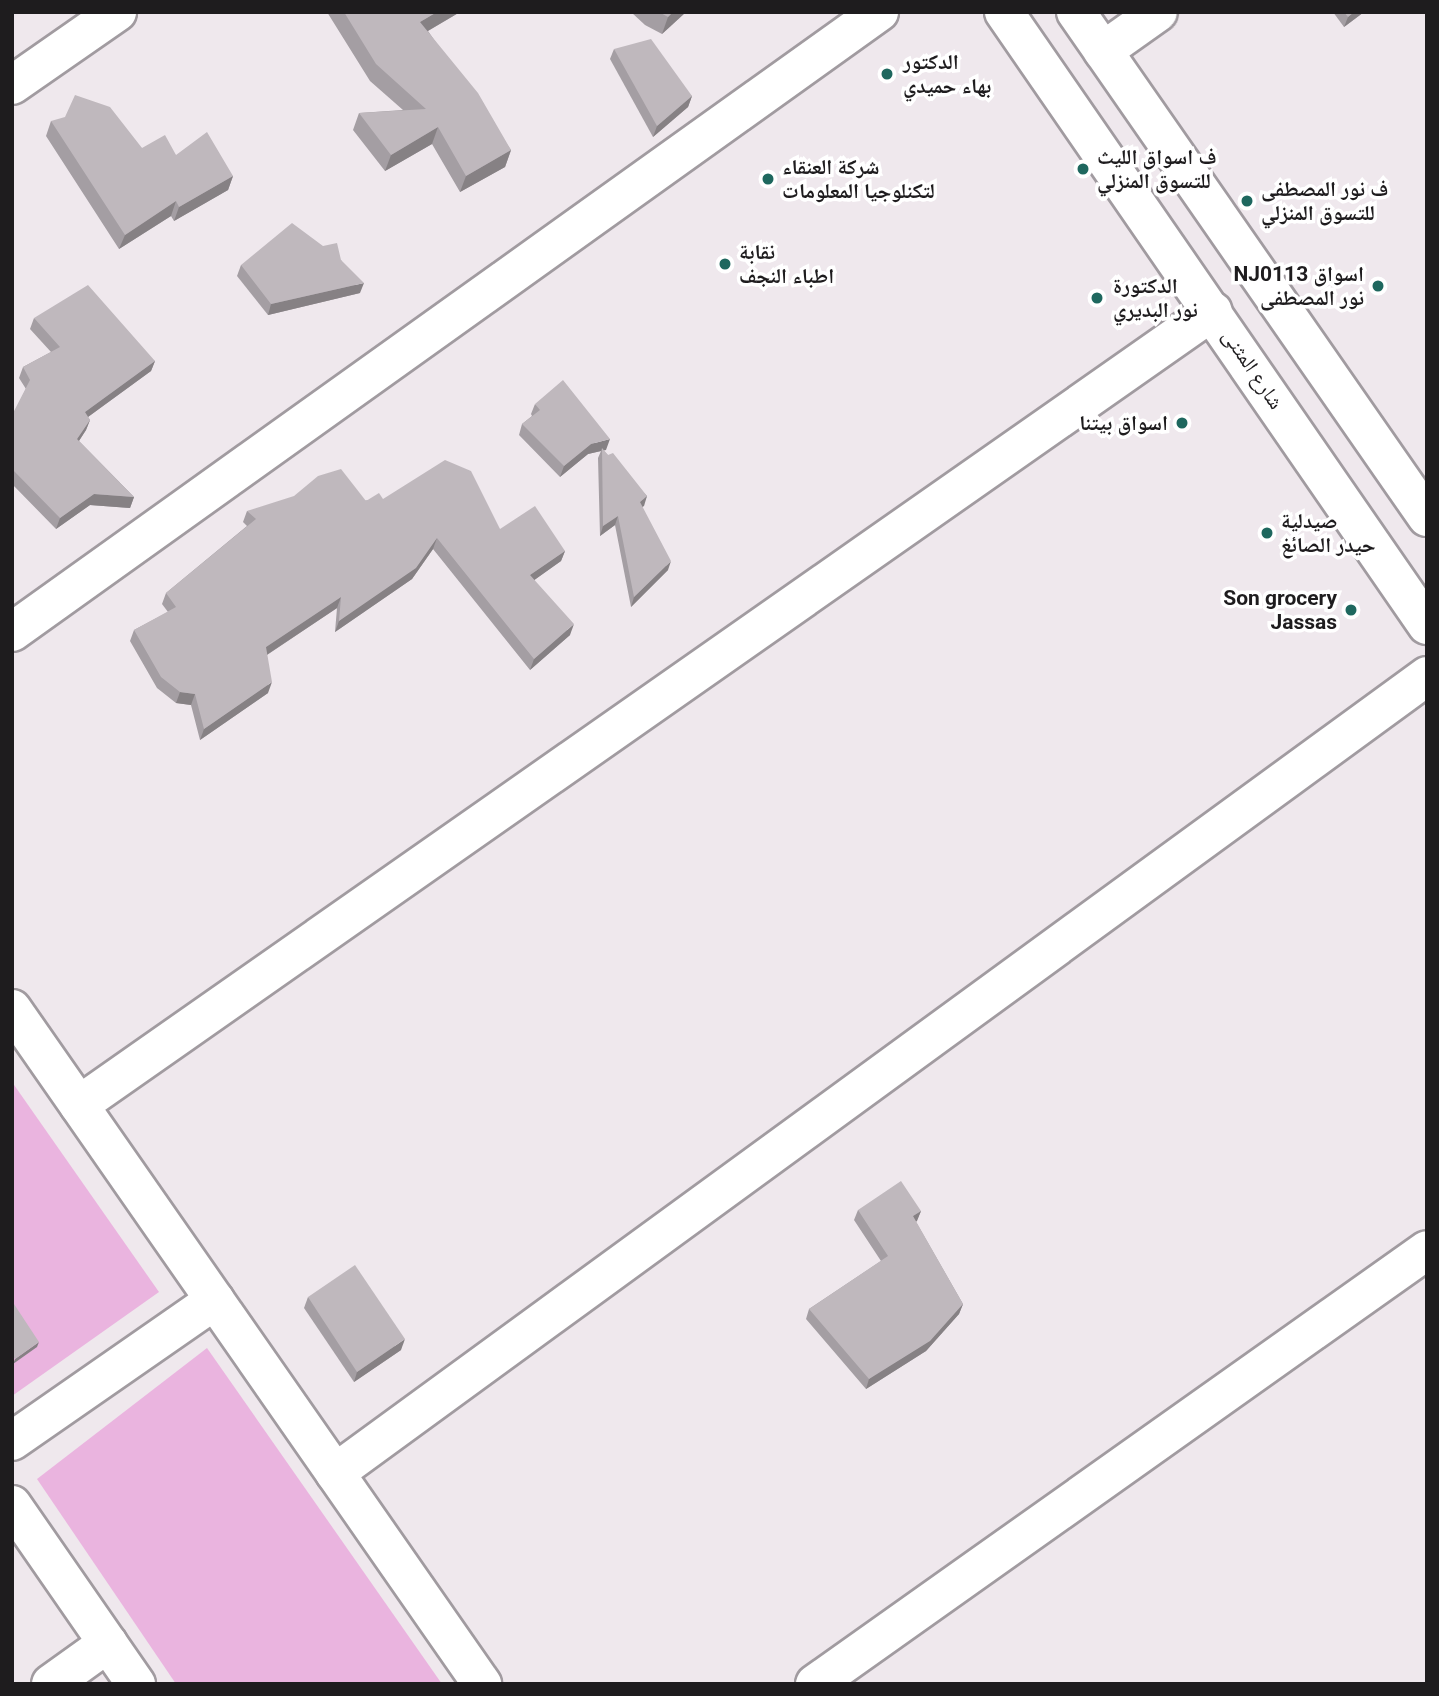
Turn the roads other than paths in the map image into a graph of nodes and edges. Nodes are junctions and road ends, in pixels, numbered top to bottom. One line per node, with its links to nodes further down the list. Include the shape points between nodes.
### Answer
1 (117, 12): 7 (street)
2 (878, 12): 11 (street)
3 (1004, 12): 8 (street, شارع المثنى)
4 (1076, 12): 6 (street)
5 (1157, 12): 6 (street)
6 (1102, 51): 9 (street)
7 (12, 85)
8 (1213, 311): 10 (street, شارع المثنى); 14 (street)
9 (1427, 517)
10 (1427, 625)
11 (12, 632)
12 (1427, 676): 18 (street)
13 (12, 1009): 14 (street)
14 (79, 1105): 16 (street)
15 (1427, 1251): 24 (street)
16 (215, 1300): 17 (street); 18 (street)
17 (12, 1441)
18 (335, 1473): 23 (street)
19 (12, 1505): 20 (street)
20 (108, 1643): 21 (street); 22 (street)
21 (51, 1684)
22 (136, 1684)
23 (482, 1684)
24 (815, 1684)

